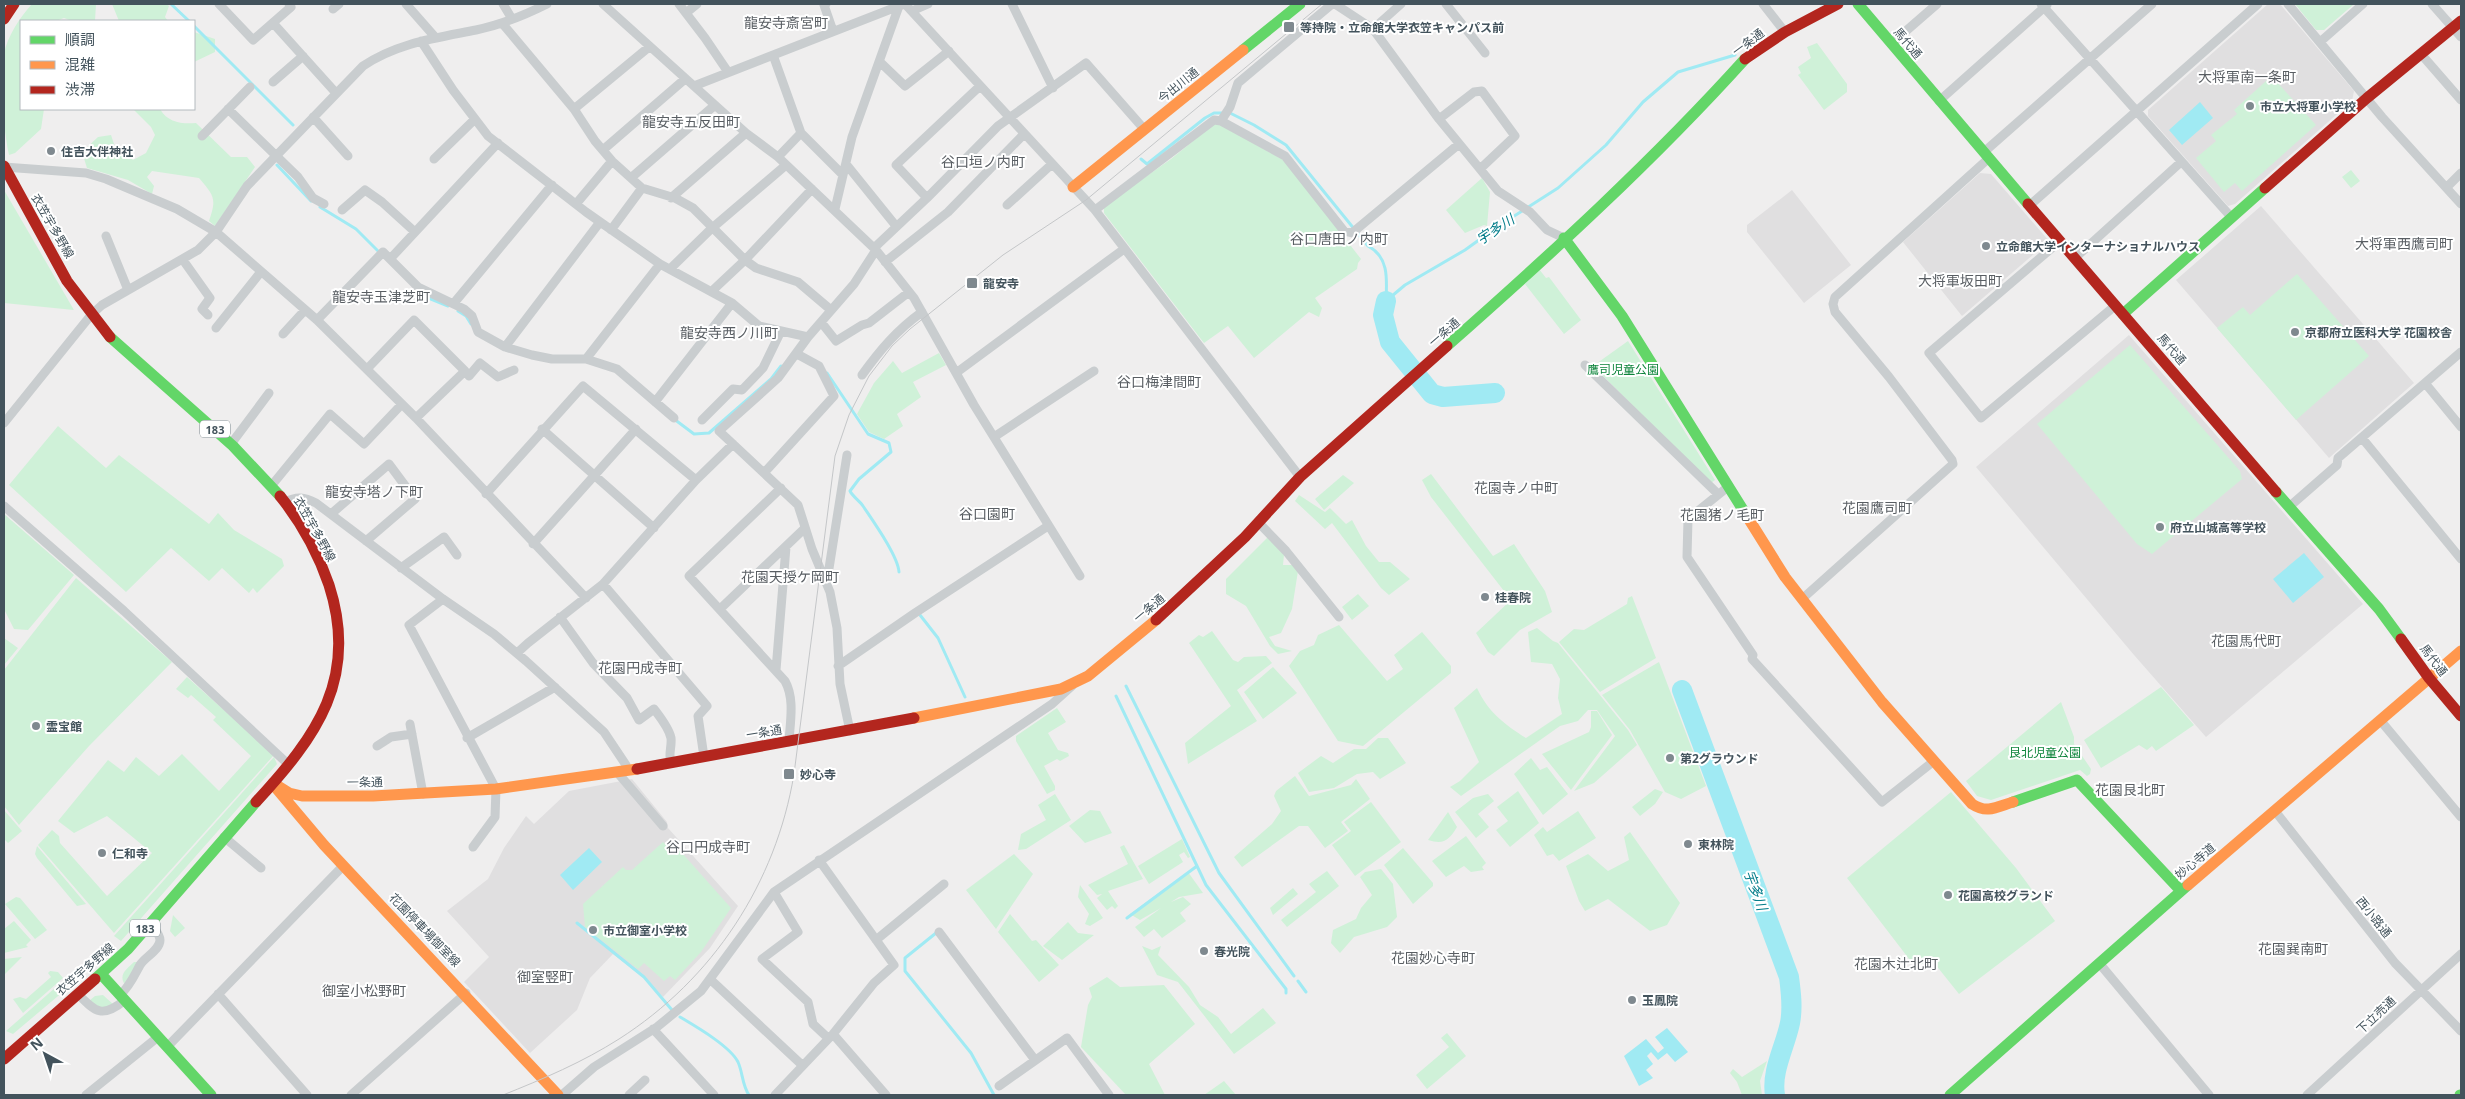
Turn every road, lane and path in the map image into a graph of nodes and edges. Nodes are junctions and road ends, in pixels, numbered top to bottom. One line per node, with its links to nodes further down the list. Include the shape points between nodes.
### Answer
1 (14, 4): 30 (main road)
2 (219, 4): 32 (street, via 253,40)
3 (289, 4): 32 (street, via 292,7)
4 (406, 4): 38 (street)
5 (503, 4): 31 (street)
6 (547, 4): 31 (street)
7 (603, 4): 43 (street)
8 (679, 4): 29 (street)
9 (697, 4): 29 (street)
10 (826, 4): 36 (street)
11 (903, 4): 28 (street); 36 (street); 50 (street)
12 (928, 4): 28 (street)
13 (1012, 4): 57 (street)
14 (1300, 4): 71 (main road, 今出川通)
15 (1334, 4): 35 (street); 68 (street, via 1238,83)
16 (1402, 4): 35 (street)
17 (1446, 4): 45 (street)
18 (1763, 4): 37 (street)
19 (1838, 4): 37 (main road, 一条通)
20 (1858, 4): 42 (main road, 馬代通)
21 (1937, 4): 42 (street)
22 (2152, 4): 49 (street)
23 (2258, 4): 65 (street)
24 (2288, 4): 41 (street)
25 (2363, 4): 41 (street)
26 (2432, 4): 34 (street)
27 (2044, 5): 49 (street); 61 (street)
28 (912, 11): 44 (street)
29 (686, 13): 51 (street)
30 (4, 19)
31 (512, 19): 33 (street)
32 (273, 23): 48 (street)
33 (502, 23): 38 (street); 63 (street)
34 (2457, 24): 39 (street); 46 (main road)
35 (1373, 29): 70 (street)
36 (833, 31): 47 (street)
37 (1785, 32): 117 (main road, 一条通, via 1745,58 1702,106)
38 (435, 37): 40 (street)
39 (2461, 37)
40 (421, 40): 58 (street, via 363,66); 69 (street)
41 (2320, 42): 59 (street)
42 (1891, 44): 61 (main road, 馬代通)
43 (649, 47): 52 (street); 63 (street)
44 (949, 52): 50 (street, via 905,86); 55 (street)
45 (1485, 53)
46 (2421, 54): 59 (main road); 60 (street)
47 (772, 55): 51 (street); 73 (street)
48 (303, 56): 53 (street); 58 (street)
49 (2090, 58): 65 (street); 80 (street)
50 (880, 62): 86 (street, via 852,137)
51 (728, 72): 54 (street)
52 (685, 79): 54 (street); 78 (street)
53 (273, 82)
54 (694, 86): 62 (street)
55 (980, 86): 67 (street); 100 (street, via 896,165)
56 (250, 87): 64 (street)
57 (1053, 88): 67 (street); 71 (street, via 1086,63)
58 (336, 93): 66 (street)
59 (2367, 98): 96 (street); 109 (main road)
60 (2461, 100)
61 (1939, 101): 80 (main road, 馬代通)
62 (715, 105): 72 (street); 93 (street)
63 (574, 108): 78 (street, via 595,141)
64 (228, 109): 75 (street); 79 (street)
65 (2137, 111): 85 (street); 105 (street)
66 (312, 117): 79 (street); 81 (street)
67 (1009, 118): 74 (street); 100 (street)
68 (1223, 118): 77 (street, via 1285,156 1344,231 1352,233); 108 (street, via 1214,120)
69 (475, 119): 76 (street); 83 (street)
70 (1439, 119): 77 (street); 90 (street, via 1474,92 1482,91 1515,136)
71 (1144, 129): 95 (main road, 今出川通)
72 (746, 132): 82 (street); 99 (street)
73 (801, 133): 82 (street); 92 (street)
74 (1024, 134): 87 (street); 125 (street, via 948,212)
75 (202, 136)
76 (498, 143): 94 (street); 115 (street)
77 (1459, 144): 90 (street)
78 (604, 149): 84 (street)
79 (275, 155): 101 (street, via 298,177 313,198); 114 (street, via 247,186)
80 (1986, 155): 105 (main road, 馬代通); 200 (street, via 1835,298 1833,304 1834,312 1889,377 1953,464)
81 (348, 156)
82 (778, 157): 88 (street)
83 (434, 159)
84 (612, 161): 93 (street); 102 (street)
85 (2181, 162): 109 (street); 121 (street)
86 (846, 164): 92 (street); 111 (street)
87 (1052, 164): 95 (street); 104 (street)
88 (786, 165): 98 (street); 112 (street)
89 (4, 167): 114 (street, via 86,173 106,179 178,209); 138 (main road, 衣笠宇多野線 / 183)
90 (1480, 169): 117 (street, via 1498,191 1526,210 1547,230)
91 (2461, 173): 96 (street)
92 (842, 174): 106 (street)
93 (632, 177): 97 (street)
94 (552, 185): 102 (street); 132 (street)
95 (1073, 186): 108 (street)
96 (2447, 187): 103 (street)
97 (642, 188): 99 (street); 113 (street)
98 (812, 189): 106 (street); 124 (street)
99 (671, 198): 112 (street, via 693,208)
100 (927, 198): 111 (street)
101 (324, 204)
102 (576, 204): 110 (street)
103 (2461, 204)
104 (1007, 205)
105 (2030, 205): 118 (main road, 馬代通)
106 (835, 209): 119 (street)
107 (342, 210): 115 (street, via 365,190)
108 (1095, 210): 120 (street)
109 (2232, 218): 136 (main road)
110 (600, 222): 113 (street); 146 (street)
111 (896, 226): 119 (street)
112 (711, 229): 124 (street); 127 (street)
113 (611, 230): 126 (street)
114 (216, 232): 123 (street); 128 (street)
115 (415, 232): 122 (street)
116 (106, 236): 129 (street)
117 (1564, 238): 175 (main road, 一条通, via 1465,332); 178 (main road, via 1622,316)
118 (2060, 241): 121 (main road, 馬代通); 136 (street, via 1929,353 1981,418)
119 (875, 249): 125 (street); 135 (street, via 854,284)
120 (1124, 249): 155 (street); 175 (street)
121 (2075, 258): 136 (main road, 馬代通)
122 (390, 259): 132 (street, via 418,287); 140 (street, via 383,252)
123 (183, 260): 129 (street); 139 (street, via 210,298 202,309)
124 (745, 260): 130 (street); 135 (street, via 756,268 798,282)
125 (885, 262): 131 (street)
126 (660, 264): 127 (street); 149 (street)
127 (671, 268): 130 (street)
128 (260, 273): 134 (street); 142 (street)
129 (128, 290): 138 (street)
130 (712, 291): 133 (street)
131 (909, 292): 137 (street); 141 (street, via 870,323 862,324 836,340)
132 (454, 303): 146 (street, via 472,316 478,332)
133 (732, 303): 143 (street, via 759,326); 159 (street)
134 (305, 310): 140 (street); 144 (street)
135 (831, 310): 141 (street)
136 (2120, 310): 184 (main road, 馬代通)
137 (922, 312): 155 (street); 156 (street, via 881,348)
138 (91, 315): 164 (street); 170 (main road, 衣笠宇多野線 / 183, via 113,340)
139 (208, 315)
140 (317, 320): 151 (street)
141 (821, 322): 145 (street)
142 (216, 328)
143 (781, 331): 145 (street); 163 (street, via 763,368 742,390 732,390)
144 (283, 334)
145 (808, 337): 148 (street)
146 (505, 347): 149 (street, via 552,360)
147 (2461, 352): 157 (street)
148 (796, 354): 171 (street, via 778,378 719,431); 173 (street, via 819,366 834,396)
149 (586, 359): 159 (street, via 617,369)
150 (1585, 365): 181 (street)
151 (367, 369): 153 (street, via 414,320); 160 (street)
152 (514, 370): 153 (street, via 498,378 480,363 468,376)
153 (465, 371): 161 (street)
154 (1094, 371): 168 (street)
155 (956, 372): 168 (street)
156 (862, 375)
157 (2425, 383): 165 (street); 169 (street)
158 (269, 393): 170 (street)
159 (655, 402): 162 (street)
160 (402, 404): 161 (street); 177 (street, via 364,444 330,414)
161 (416, 418): 180 (street)
162 (674, 418)
163 (702, 420)
164 (4, 423)
165 (2461, 427)
166 (636, 429): 167 (street, via 583,386); 174 (street); 176 (street)
167 (542, 430): 174 (street); 180 (street)
168 (994, 437): 187 (street)
169 (2362, 438): 184 (street); 194 (street)
170 (231, 444): 177 (main road, 衣笠宇多野線 / 183)
171 (733, 444): 173 (street); 176 (street)
172 (847, 455): 197 (street)
173 (764, 473): 179 (street)
174 (595, 475): 188 (street); 191 (street)
175 (1300, 477): 186 (main road, 一条通)
176 (696, 480): 188 (street)
177 (272, 485): 182 (main road, 衣笠宇多野線 / 183)
178 (1729, 486): 181 (street); 200 (main road, via 1785,577)
179 (781, 488): 189 (street, via 798,504); 202 (street, via 689,576)
180 (486, 494): 191 (street)
181 (1718, 494): 221 (street, via 1688,520 1687,557 1753,655 1752,659 1882,802)
182 (285, 502): 185 (street, via 305,497); 223 (main road, 衣笠宇多野線 / 183, via 314,550 330,588 338,616 340,647 337,675 326,709 318,726)
183 (4, 506): 223 (street)
184 (2289, 507): 209 (main road, 馬代通, via 2373,602)
185 (330, 514): 190 (street); 190 (street, via 389,464 415,499)
186 (1258, 522): 204 (street); 210 (main road, 一条通, via 1175,604 1104,664)
187 (1048, 526): 196 (street); 207 (street)
188 (654, 528): 198 (street)
189 (806, 528): 192 (street); 197 (street)
190 (366, 541): 195 (street)
191 (534, 544): 199 (street)
192 (786, 547): 202 (street); 208 (street)
193 (457, 555): 195 (street, via 444,538)
194 (2461, 559)
195 (401, 568): 201 (street)
196 (1080, 576)
197 (826, 581): 207 (street, via 837,628)
198 (604, 584): 199 (street); 220 (street, via 706,706 698,716)
199 (586, 598): 203 (street)
200 (1802, 598): 221 (main road, via 1882,702)
201 (443, 599): 206 (street); 217 (street, via 409,625)
202 (720, 609): 208 (street)
203 (560, 617): 206 (street); 222 (street, via 592,663 627,698 639,720 654,709 670,736)
204 (1339, 617)
205 (2461, 651): 209 (main road, 妙心寺道)
206 (517, 653): 211 (street)
207 (838, 666): 215 (street)
208 (776, 670): 218 (street, via 790,690)
209 (2430, 678): 212 (main road, 馬代通); 213 (main road, 妙心寺道)
210 (1076, 681): 215 (main road, 一条通, via 1050,691); 233 (street, via 1052,704)
211 (555, 687): 217 (street); 224 (street, via 604,732 626,765)
212 (2461, 716)
213 (2380, 720): 228 (main road, 妙心寺道); 229 (street)
214 (410, 724): 216 (street)
215 (850, 731): 218 (main road, 一条通)
216 (412, 734): 219 (street, via 391,737); 227 (street)
217 (467, 738): 226 (street)
218 (788, 742): 220 (main road, 一条通)
219 (377, 746)
220 (704, 757): 222 (main road, 一条通)
221 (1934, 761): 237 (main road, via 1972,804 1985,810 2077,780)
222 (670, 763): 224 (main road, 一条通)
223 (289, 764): 225 (main road, 衣笠宇多野線 / 183)
224 (622, 771): 226 (main road, 一条通); 230 (street)
225 (273, 783): 227 (main road, 一条通, via 289,793 302,796); 231 (main road, 衣笠宇多野線 / 183); 234 (main road, 花園停車場御室線)
226 (496, 789): 227 (main road, 一条通); 232 (street, via 496,818)
227 (423, 794)
228 (2275, 811): 237 (main road, 妙心寺道); 246 (street, 西小路通, via 2395,963)
229 (2461, 817)
230 (663, 826)
231 (224, 837): 235 (street); 239 (main road, 衣笠宇多野線 / 183)
232 (473, 847)
233 (819, 860): 238 (street); 241 (street)
234 (343, 866): 247 (main road, 花園停車場御室線); 249 (street)
235 (261, 868)
236 (944, 884): 241 (street)
237 (2180, 891): 243 (main road, 妙心寺道)
238 (774, 892): 245 (street); 253 (street, via 798,932 762,959 808,1002 813,1024)
239 (150, 922): 244 (main road, 衣笠宇多野線 / 183); 250 (street, via 158,934 158,946 140,966)
240 (938, 932): 257 (street)
241 (876, 940): 253 (street, via 894,965 874,983)
242 (2461, 954): 246 (street, 下立売通)
243 (2099, 963): 271 (main road, 妙心寺道); 272 (street)
244 (101, 974): 248 (main road, 衣笠宇多野線 / 183); 250 (main road)
245 (711, 980): 251 (street, via 683,1007); 258 (street)
246 (2423, 989): 252 (street, 西小路通); 273 (street, 下立売通)
247 (466, 993): 264 (street); 265 (main road, 花園停車場御室線)
248 (78, 994): 250 (street, via 96,1010 104,1012 111,1011); 256 (main road, 衣笠宇多野線 / 183)
249 (218, 994): 255 (street); 263 (street)
250 (122, 997): 254 (main road)
251 (653, 1029): 265 (street, via 594,1067); 267 (street)
252 (2461, 1031)
253 (830, 1036): 258 (street); 269 (street)
254 (158, 1037): 255 (main road); 262 (street)
255 (168, 1047): 261 (main road)
256 (4, 1059)
257 (1035, 1060): 260 (street); 270 (street, via 1067,1038)
258 (802, 1065): 268 (street)
259 (645, 1080): 266 (street)
260 (999, 1086)
261 (208, 1094)
262 (86, 1095)
263 (307, 1095)
264 (351, 1095)
265 (560, 1095)
266 (629, 1095)
267 (714, 1095)
268 (775, 1095)
269 (886, 1095)
270 (1109, 1095)
271 (1950, 1095)
272 (2210, 1095)
273 (2307, 1095)

